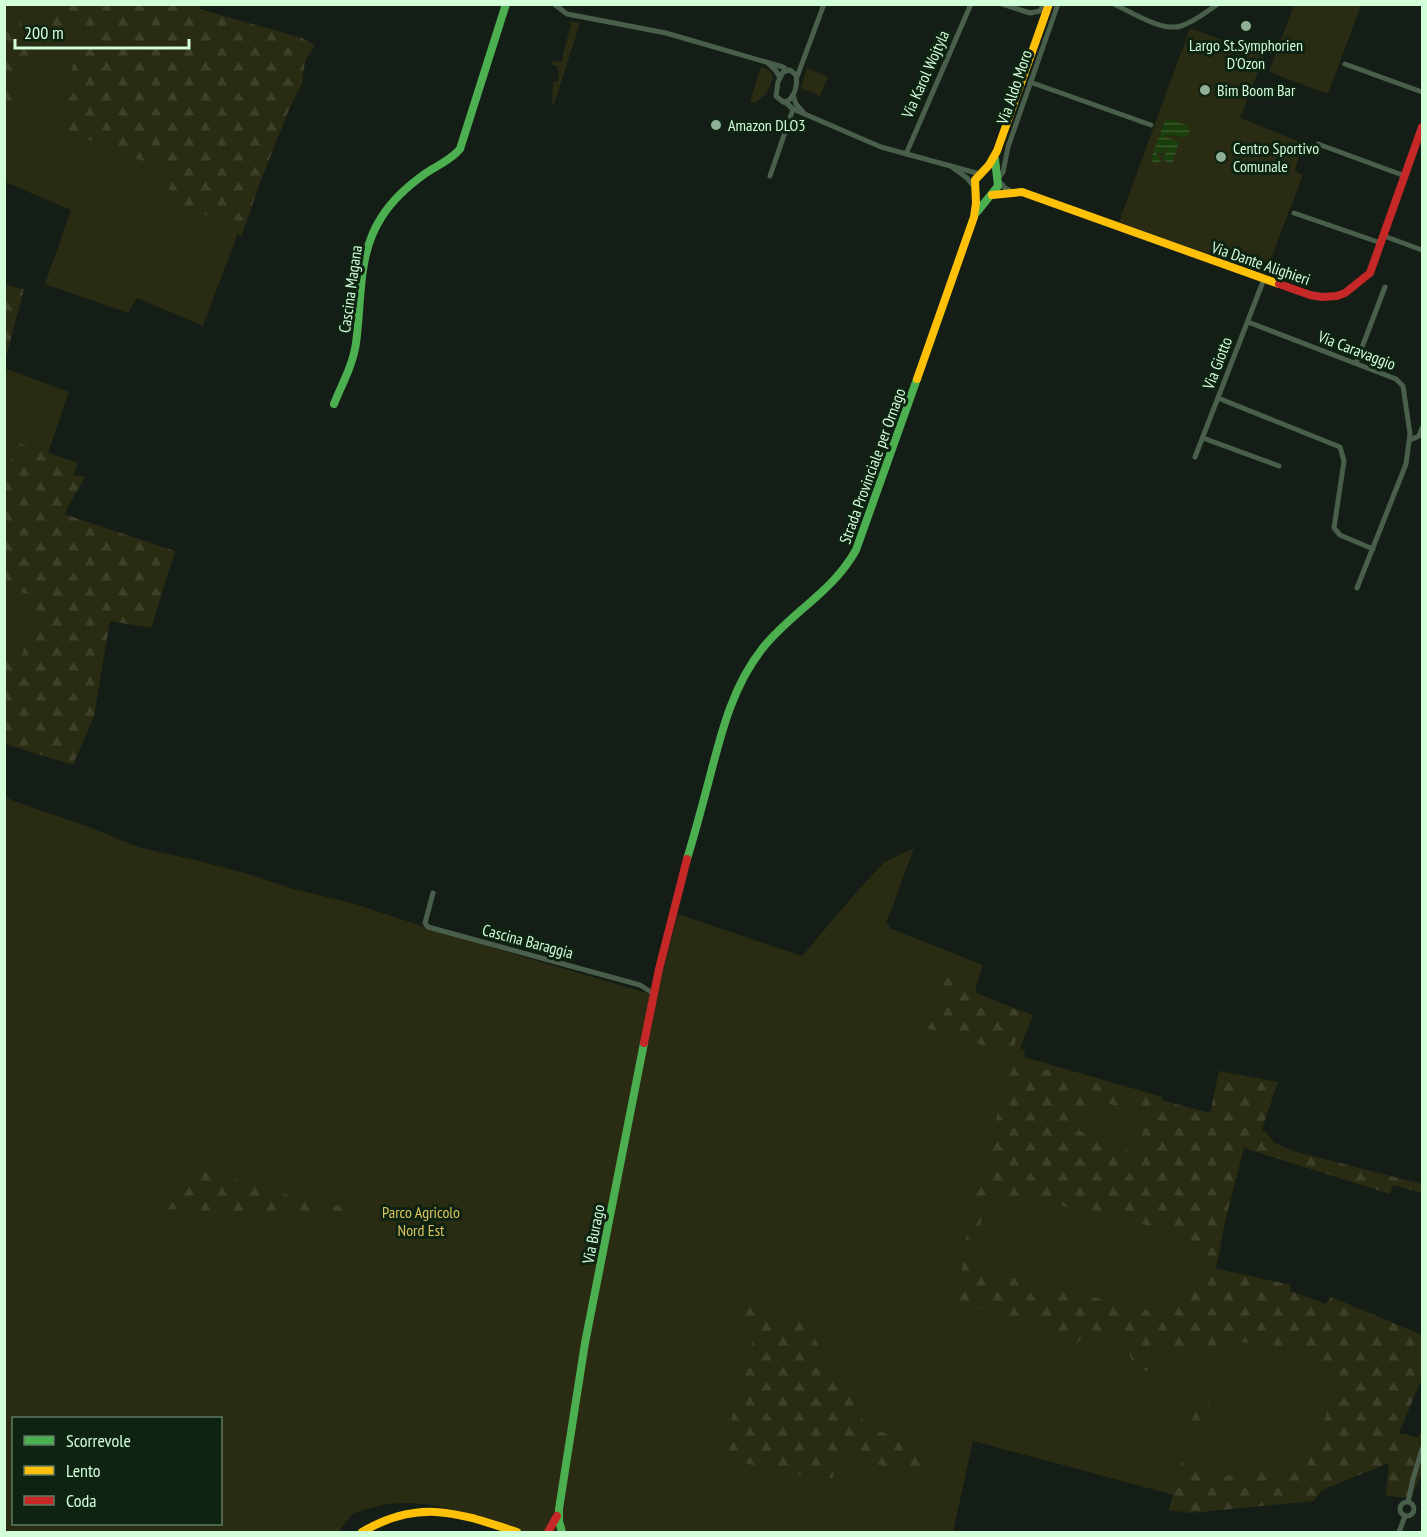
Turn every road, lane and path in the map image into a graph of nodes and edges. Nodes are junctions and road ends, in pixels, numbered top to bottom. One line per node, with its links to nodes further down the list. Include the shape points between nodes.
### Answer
1 (506, 4): 45 (street, Cascina Magana, via 460,149 413,184 376,225 363,266 356,345)
2 (554, 4): 11 (street, via 567,14 666,33)
3 (824, 4): 12 (street)
4 (971, 4): 27 (street, Via Karol Wojtyla)
5 (1002, 4): 6 (street, via 1030,14 1040,11)
6 (1044, 4)
7 (1049, 4): 26 (street, Strada Provinciale per Ornago)
8 (1058, 4): 17 (street, Via Aldo Moro)
9 (1114, 4): 10 (street, via 1160,26 1174,28)
10 (1217, 5)
11 (768, 63): 14 (street); 16 (street)
12 (804, 63): 14 (street); 15 (street)
13 (1345, 64): 18 (street)
14 (790, 71): 15 (street); 16 (street, via 783,72)
15 (797, 77): 19 (street)
16 (780, 78): 20 (street, via 776,96)
17 (1030, 82): 23 (street); 32 (street, Via Aldo Moro, via 1004,171)
18 (1422, 92)
19 (793, 95): 20 (street); 22 (street)
20 (785, 102): 21 (street)
21 (793, 109): 22 (street); 30 (street)
22 (804, 113): 27 (street)
23 (1151, 126)
24 (1422, 127): 31 (street, Via Dante Alighieri)
25 (1318, 144): 31 (street)
26 (997, 151): 29 (street, Strada Provinciale per Ornago); 32 (street, Strada Provinciale per Ornago)
27 (906, 154): 28 (street)
28 (951, 167): 29 (street); 33 (street)
29 (981, 173): 32 (street, via 990,172); 33 (street, Strada Provinciale per Ornago, via 975,179)
30 (770, 176)
31 (1405, 176): 38 (street, Via Dante Alighieri)
32 (997, 179): 34 (street); 35 (street, Strada Provinciale per Ornago, via 998,188)
33 (975, 189): 35 (street, via 981,195); 37 (street, Strada Provinciale per Ornago)
34 (1013, 192): 35 (street, Via Dante Alighieri); 40 (street, Via Dante Alighieri, via 1023,192)
35 (991, 195): 37 (street, Strada Provinciale per Ornago)
36 (1294, 213): 38 (street)
37 (974, 217): 54 (street, Strada Provinciale per Ornago, via 856,550 830,587 769,640 747,670 732,702)
38 (1382, 240): 39 (street); 40 (street, Via Dante Alighieri, via 1370,273 1337,296 1310,295)
39 (1422, 250)
40 (1264, 279): 42 (street, Via Giotto)
41 (1385, 287): 43 (street)
42 (1248, 322): 43 (street, Via Caravaggio); 44 (street, Via Giotto)
43 (1356, 363): 48 (street, Via Caravaggio, via 1403,386)
44 (1218, 398): 47 (street, Via Giotto); 51 (street, via 1340,447 1344,461 1334,528)
45 (334, 404)
46 (1422, 428): 48 (street, via 1419,436)
47 (1203, 438): 49 (street, Via Giotto); 50 (street)
48 (1410, 440): 51 (street, Via Caravaggio, via 1405,470)
49 (1195, 456)
50 (1279, 466)
51 (1373, 549): 52 (street, Via Caravaggio)
52 (1357, 588)
53 (433, 893): 55 (street, Cascina Baraggia, via 425,923 428,927 640,985)
54 (660, 965): 55 (street, Via Burago)
55 (654, 994): 58 (street, Via Burago, via 585,1343)
56 (1422, 1449): 57 (street)
57 (1408, 1502): 59 (street); 61 (street, via 1400,1508)
58 (559, 1509): 64 (street, Via Burago); 66 (street, Via Burago)
59 (1415, 1510): 60 (street); 61 (street, via 1411,1516)
60 (1422, 1510)
61 (1405, 1516): 67 (street)
62 (363, 1533): 63 (street, via 394,1517 431,1511 458,1514)
63 (517, 1533)
64 (549, 1533): 65 (street, Via Burago)
65 (557, 1533)
66 (562, 1533)
67 (1399, 1533)

